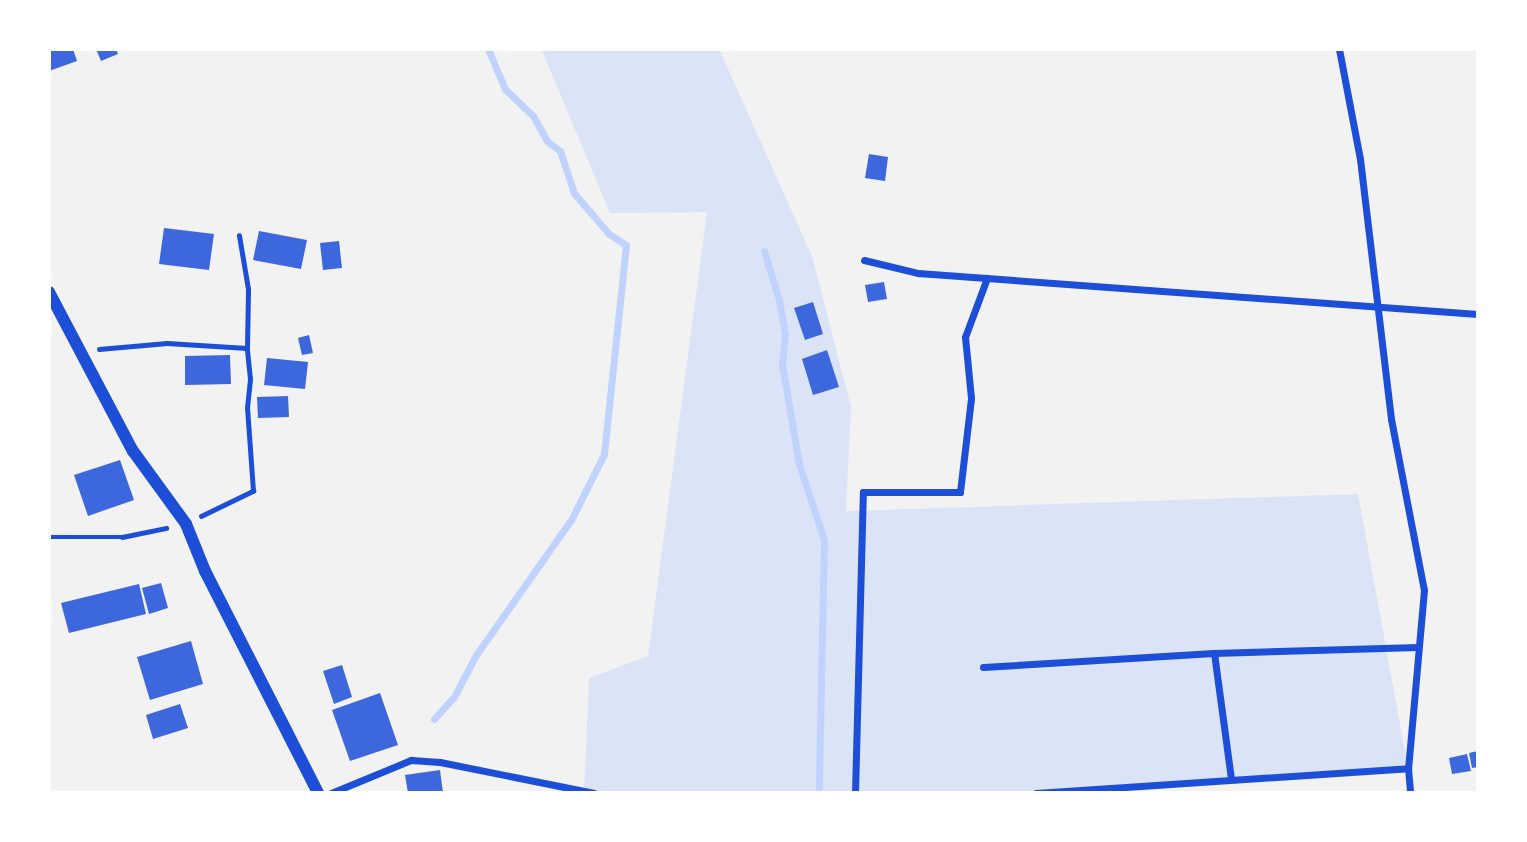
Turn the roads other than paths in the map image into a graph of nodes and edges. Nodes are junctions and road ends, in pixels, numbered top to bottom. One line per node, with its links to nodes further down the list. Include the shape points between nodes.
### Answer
1 (1339, 49): 5 (street, via 1360,159)
2 (864, 260): 3 (street, via 918,273)
3 (987, 278): 5 (street); 15 (street, via 965,337 971,398 960,492 863,492)
4 (49, 292): 12 (street, via 134,451 186,524 205,571)
5 (1379, 305): 6 (street); 7 (street, via 1391,419 1424,590)
6 (1478, 314)
7 (1418, 646): 8 (street); 10 (street)
8 (1214, 653): 9 (street); 11 (street)
9 (983, 667)
10 (1408, 768): 11 (street); 17 (street)
11 (1231, 779): 16 (street)
12 (318, 793)
13 (331, 793): 14 (street, via 411,760)
14 (594, 793)
15 (855, 793)
16 (1036, 793)
17 (1410, 793)

